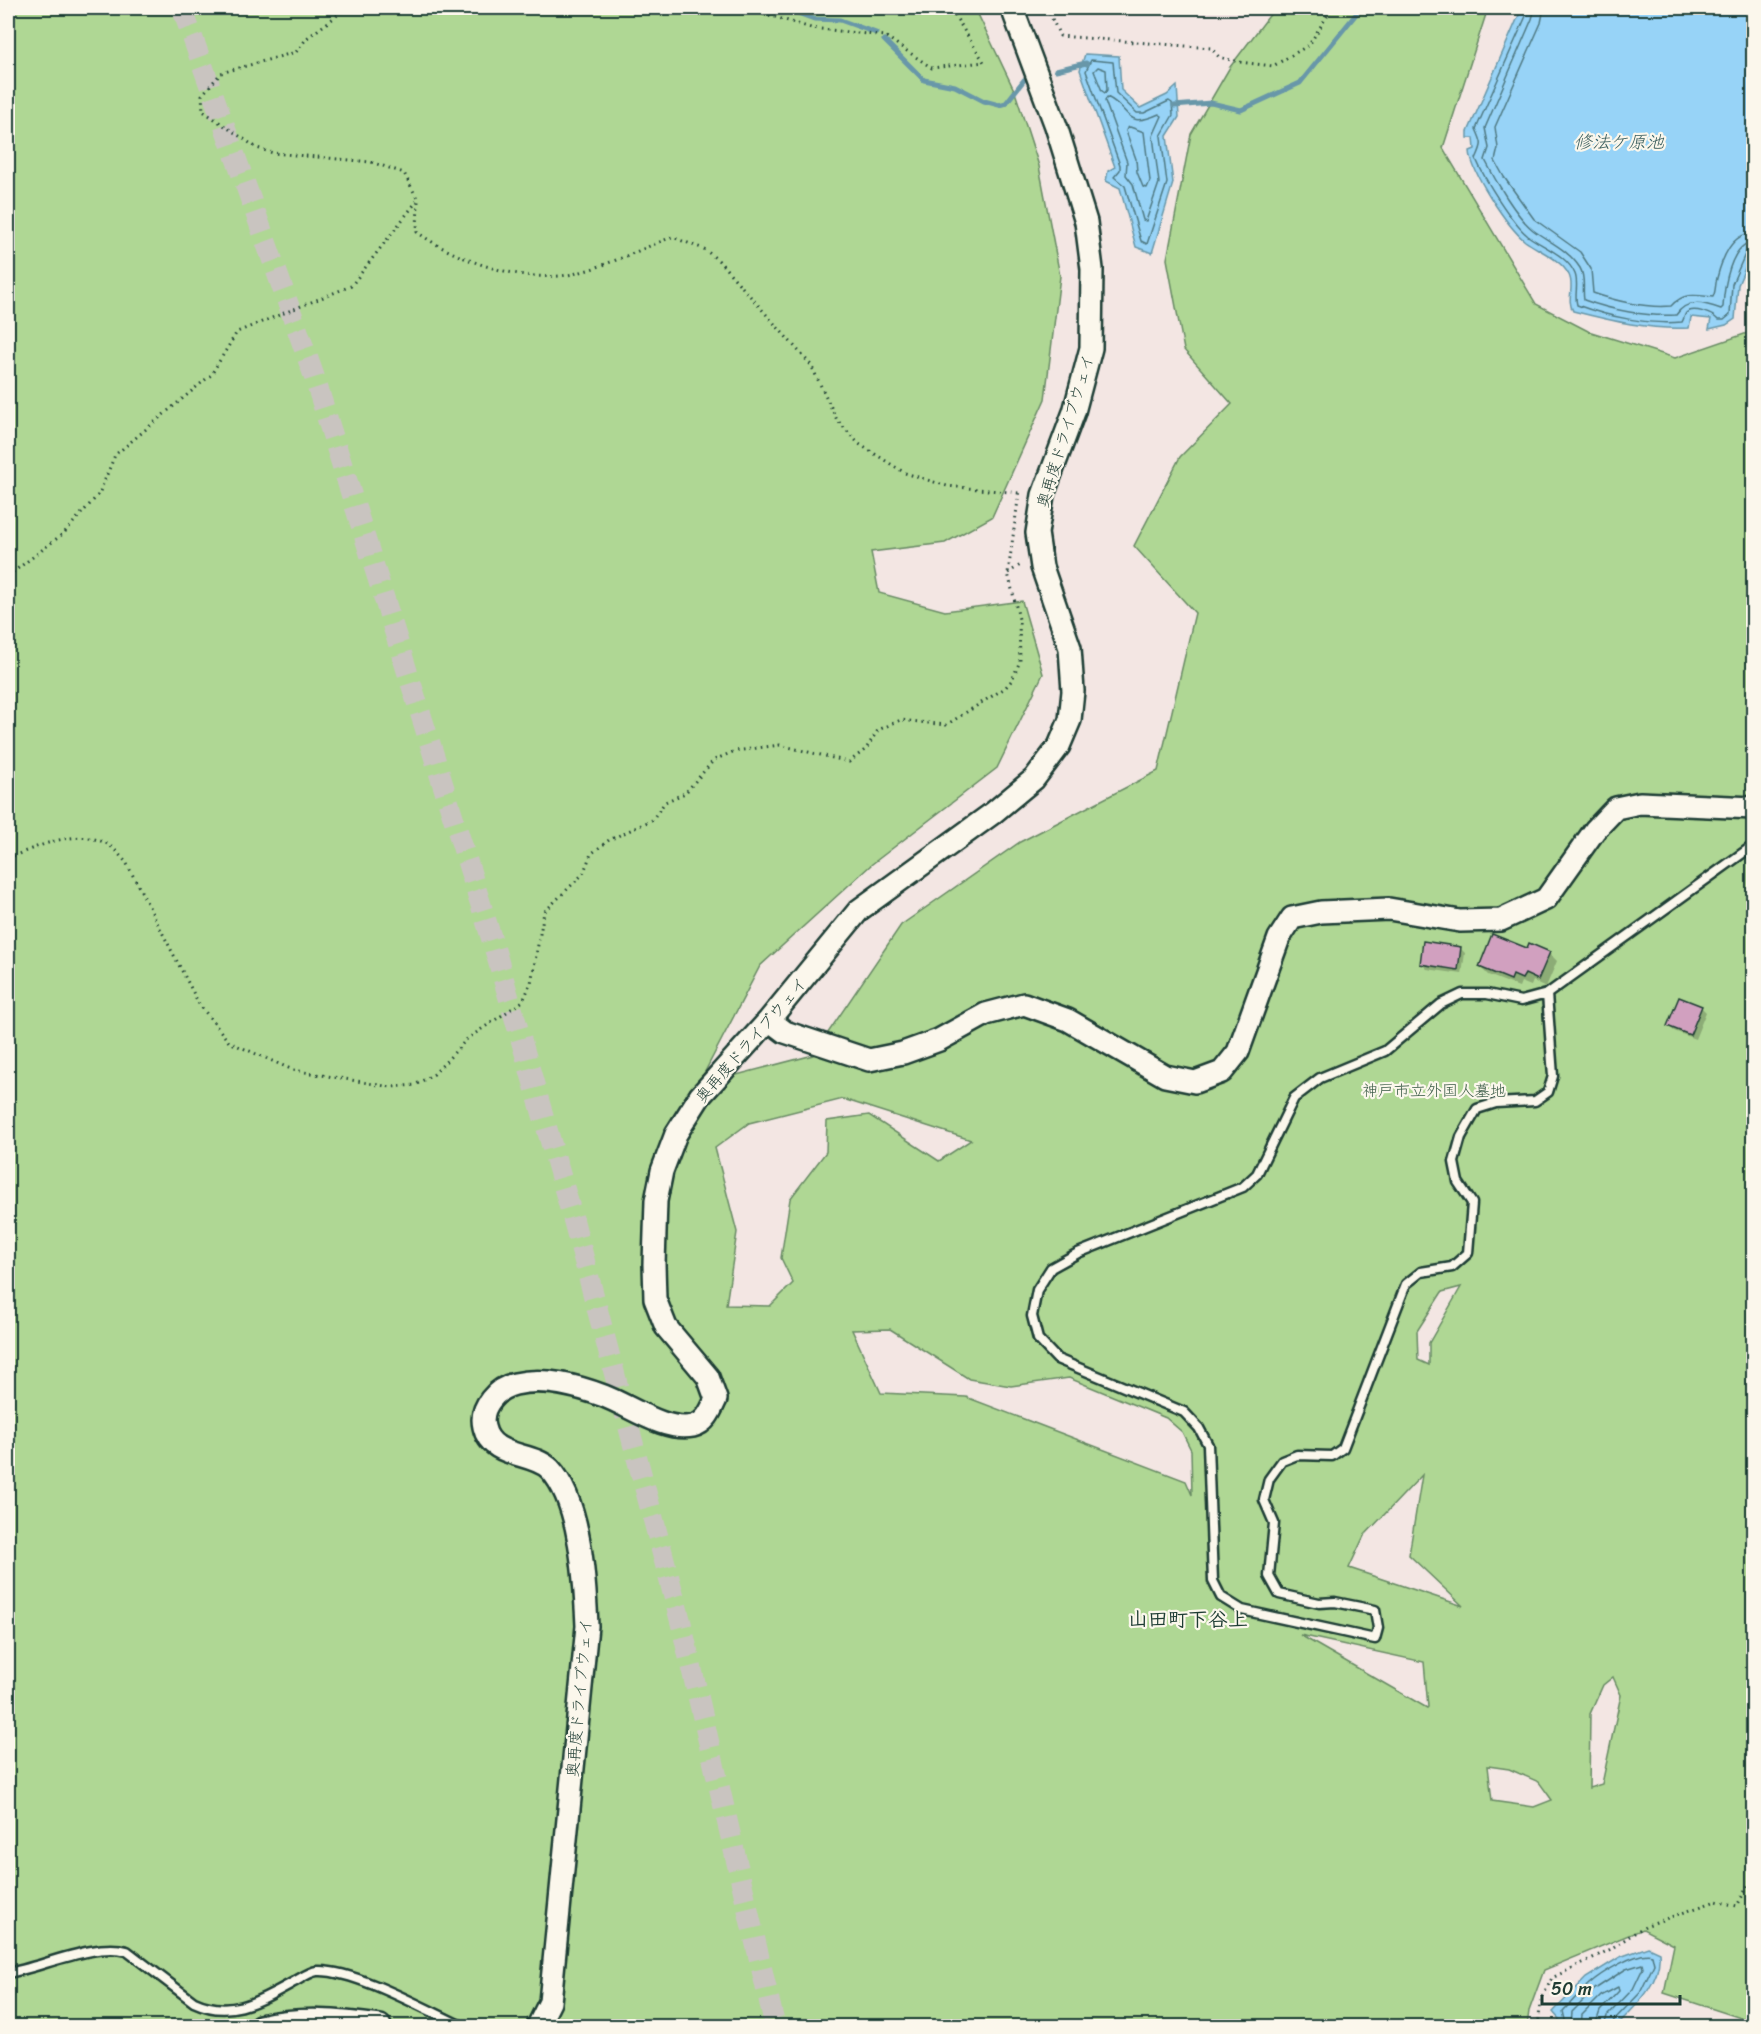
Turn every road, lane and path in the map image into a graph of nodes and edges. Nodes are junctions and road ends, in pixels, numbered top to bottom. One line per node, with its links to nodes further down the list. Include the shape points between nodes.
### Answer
1 (348, 8): 7 (path, via 307,38 296,52 220,73 202,95 203,111 256,148 273,153 363,160 404,173)
2 (746, 8): 3 (path, via 811,28 885,36 932,68 984,62)
3 (950, 8)
4 (1012, 8): 13 (street, 奥再度ドライブウェイ, via 1086,222 1092,269 1091,348 1074,412 1043,495 1037,533 1042,567 1070,648 1074,692 1070,720 1059,746 1034,779 859,910)
5 (1047, 8): 6 (path, via 1060,36 1211,48 1219,57 1273,66 1309,45)
6 (1332, 8)
7 (418, 200): 8 (path, via 351,286 237,332 211,375 115,455 99,494 64,533); 11 (path, via 417,232 435,245 489,268 546,278 576,273 672,237 704,249 811,365 837,420 859,444 905,473 946,486 1019,493 1008,573 1019,619 1020,661 1012,680 946,724 901,720 878,730 866,749 849,762 780,745 735,751 714,760 685,794 665,802 652,820 609,840 591,854 583,874 544,912 531,983 523,1001 466,1039 434,1074 415,1085 391,1087 293,1070 229,1042 199,1004 126,862 109,845 64,838)
8 (8, 576)
9 (1754, 808): 13 (street, via 1640,803 1616,808 1595,830 1546,899 1501,920 1460,921 1389,909 1321,912 1292,918 1279,938 1238,1052 1222,1072 1196,1082 1165,1076 1068,1020 1024,1004 986,1014 939,1040 903,1053 868,1060 786,1032)
10 (1754, 845): 12 (lane)
11 (8, 858)
12 (1546, 994): 12 (lane, via 1553,1076 1548,1092 1535,1101 1496,1103 1477,1109 1461,1137 1454,1162 1458,1182 1472,1203 1468,1253 1452,1267 1421,1272 1406,1284 1343,1448 1332,1456 1297,1455 1282,1461 1269,1479 1263,1500 1274,1523 1269,1576 1279,1594 1375,1610 1375,1639 1242,1610 1221,1597 1213,1581 1208,1445 1199,1428 1184,1412 1057,1359 1038,1339 1032,1316 1037,1290 1051,1268 1078,1252 1243,1187 1257,1174 1294,1098 1320,1078 1385,1051 1441,1004 1462,994 1521,1001)
13 (769, 1020): 19 (street, 奥再度ドライブウェイ, via 700,1096 676,1134 656,1201 655,1299 666,1327 708,1377 716,1400 708,1417 695,1426 672,1427 605,1396 557,1382 514,1384 495,1394 486,1406 483,1425 488,1437 502,1450 548,1467 562,1485 578,1535 585,1584 587,1626 550,2002)
14 (1754, 1874): 20 (path, via 1737,1906 1716,1901 1645,1926 1609,1950 1552,1978 1541,2000)
15 (8, 1973): 18 (lane, via 90,1951 118,1949 127,1951 194,2002 228,2010 255,2003 314,1971 334,1972)
16 (260, 2026): 17 (street, via 285,2020)
17 (380, 2026)
18 (462, 2026)
19 (538, 2026)
20 (1538, 2026)

